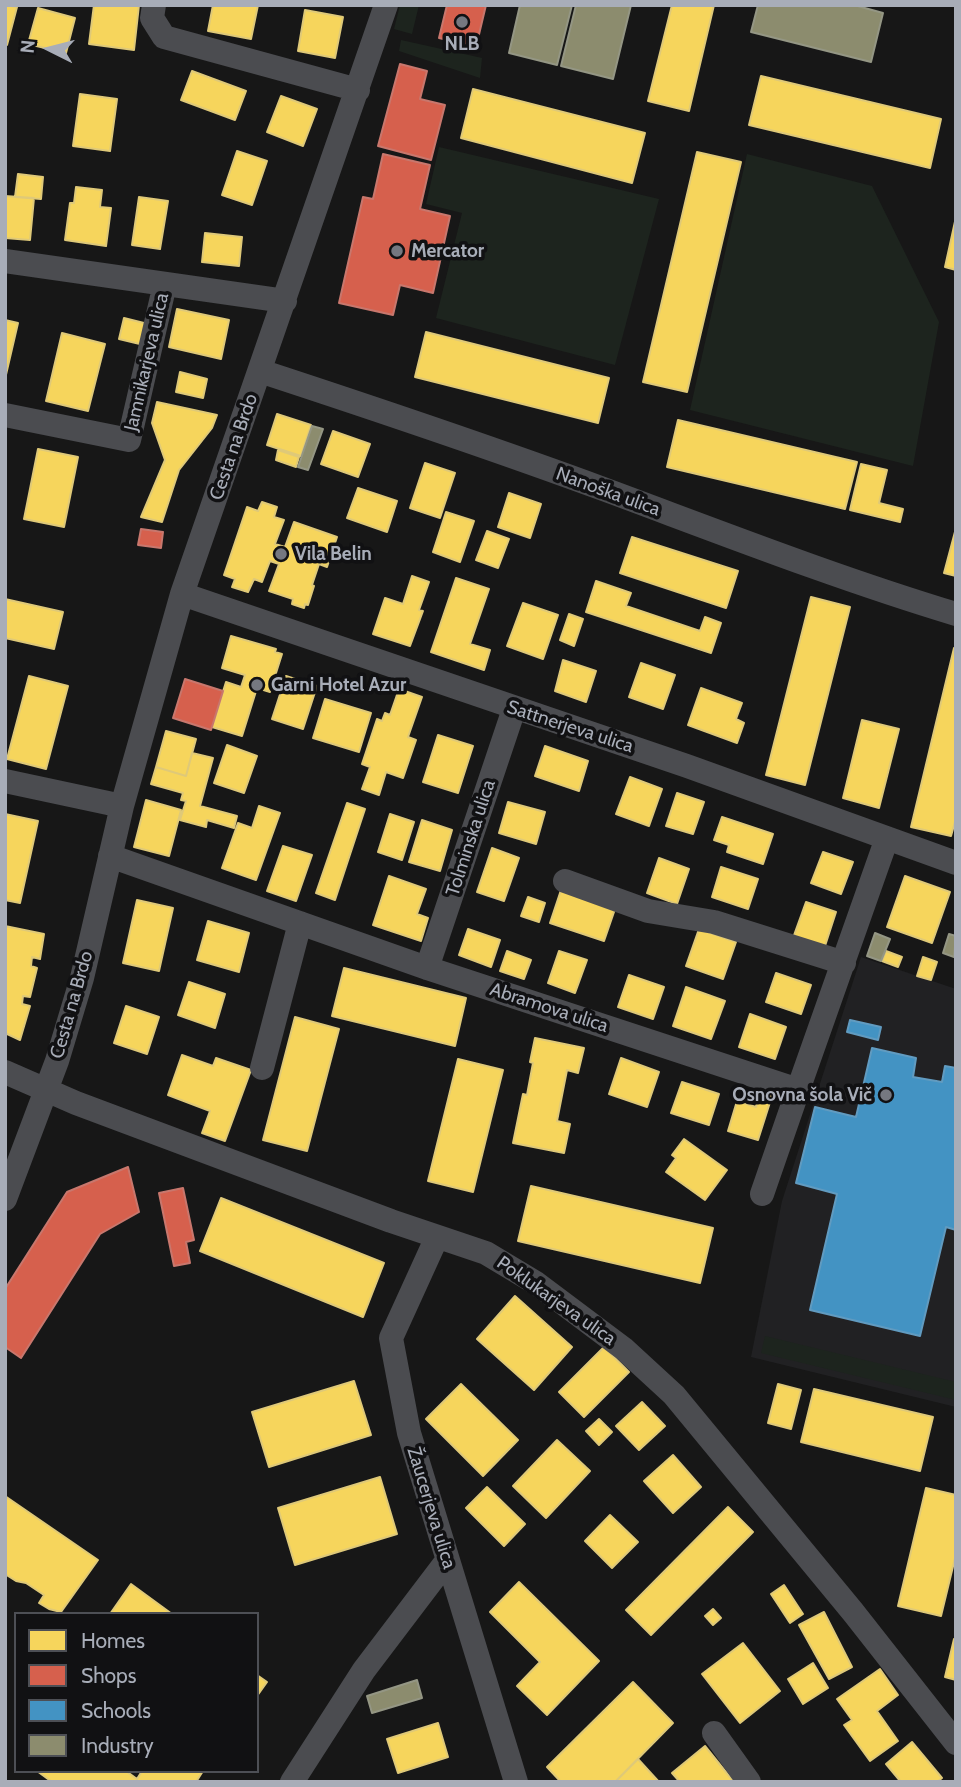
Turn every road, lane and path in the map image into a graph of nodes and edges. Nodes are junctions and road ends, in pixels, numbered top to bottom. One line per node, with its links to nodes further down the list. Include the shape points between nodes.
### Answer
1 (155, 5): 3 (street, via 152,18 164,37)
2 (386, 5): 3 (street, Cesta na Brdo)
3 (358, 90): 6 (street, Cesta na Brdo)
4 (5, 261): 5 (street, Jamnikarjeva ulica)
5 (165, 284): 6 (street, Jamnikarjeva ulica); 8 (street, Jamnikarjeva ulica, via 129,440)
6 (285, 301): 7 (street, Cesta na Brdo)
7 (260, 371): 9 (street, Cesta na Brdo); 10 (street, Nanoška ulica, via 604,489 817,570)
8 (5, 415)
9 (182, 594): 11 (street, Sattnerjeva ulica); 13 (street, Cesta na Brdo)
10 (956, 614)
11 (514, 709): 14 (street, Sattnerjeva ulica); 20 (street, Tolminska ulica)
12 (5, 781): 13 (street)
13 (122, 807): 15 (street, Cesta na Brdo)
14 (887, 838): 16 (street, Sattnerjeva ulica); 19 (street)
15 (110, 856): 18 (street, Abramova ulica); 23 (street, Cesta na Brdo, via 82,978)
16 (956, 863)
17 (565, 881): 19 (street, via 648,911 714,922)
18 (300, 923): 20 (street, Abramova ulica); 21 (street)
19 (844, 963): 24 (street)
20 (427, 968): 24 (street, Abramova ulica)
21 (262, 1068)
22 (5, 1072): 23 (street, Poklukarjeva ulica)
23 (47, 1090): 26 (street, Cesta na Brdo); 27 (street, Poklukarjeva ulica)
24 (798, 1090): 25 (street)
25 (762, 1194)
26 (5, 1199)
27 (437, 1237): 28 (street, Žaucerjeva ulica, via 391,1338 409,1433); 30 (street, Poklukarjeva ulica, via 486,1253 533,1281 624,1349 674,1395)
28 (446, 1562): 31 (street, via 364,1670); 32 (street, Žaucerjeva ulica)
29 (714, 1733): 33 (street)
30 (956, 1743)
31 (292, 1782)
32 (516, 1782)
33 (749, 1782)

